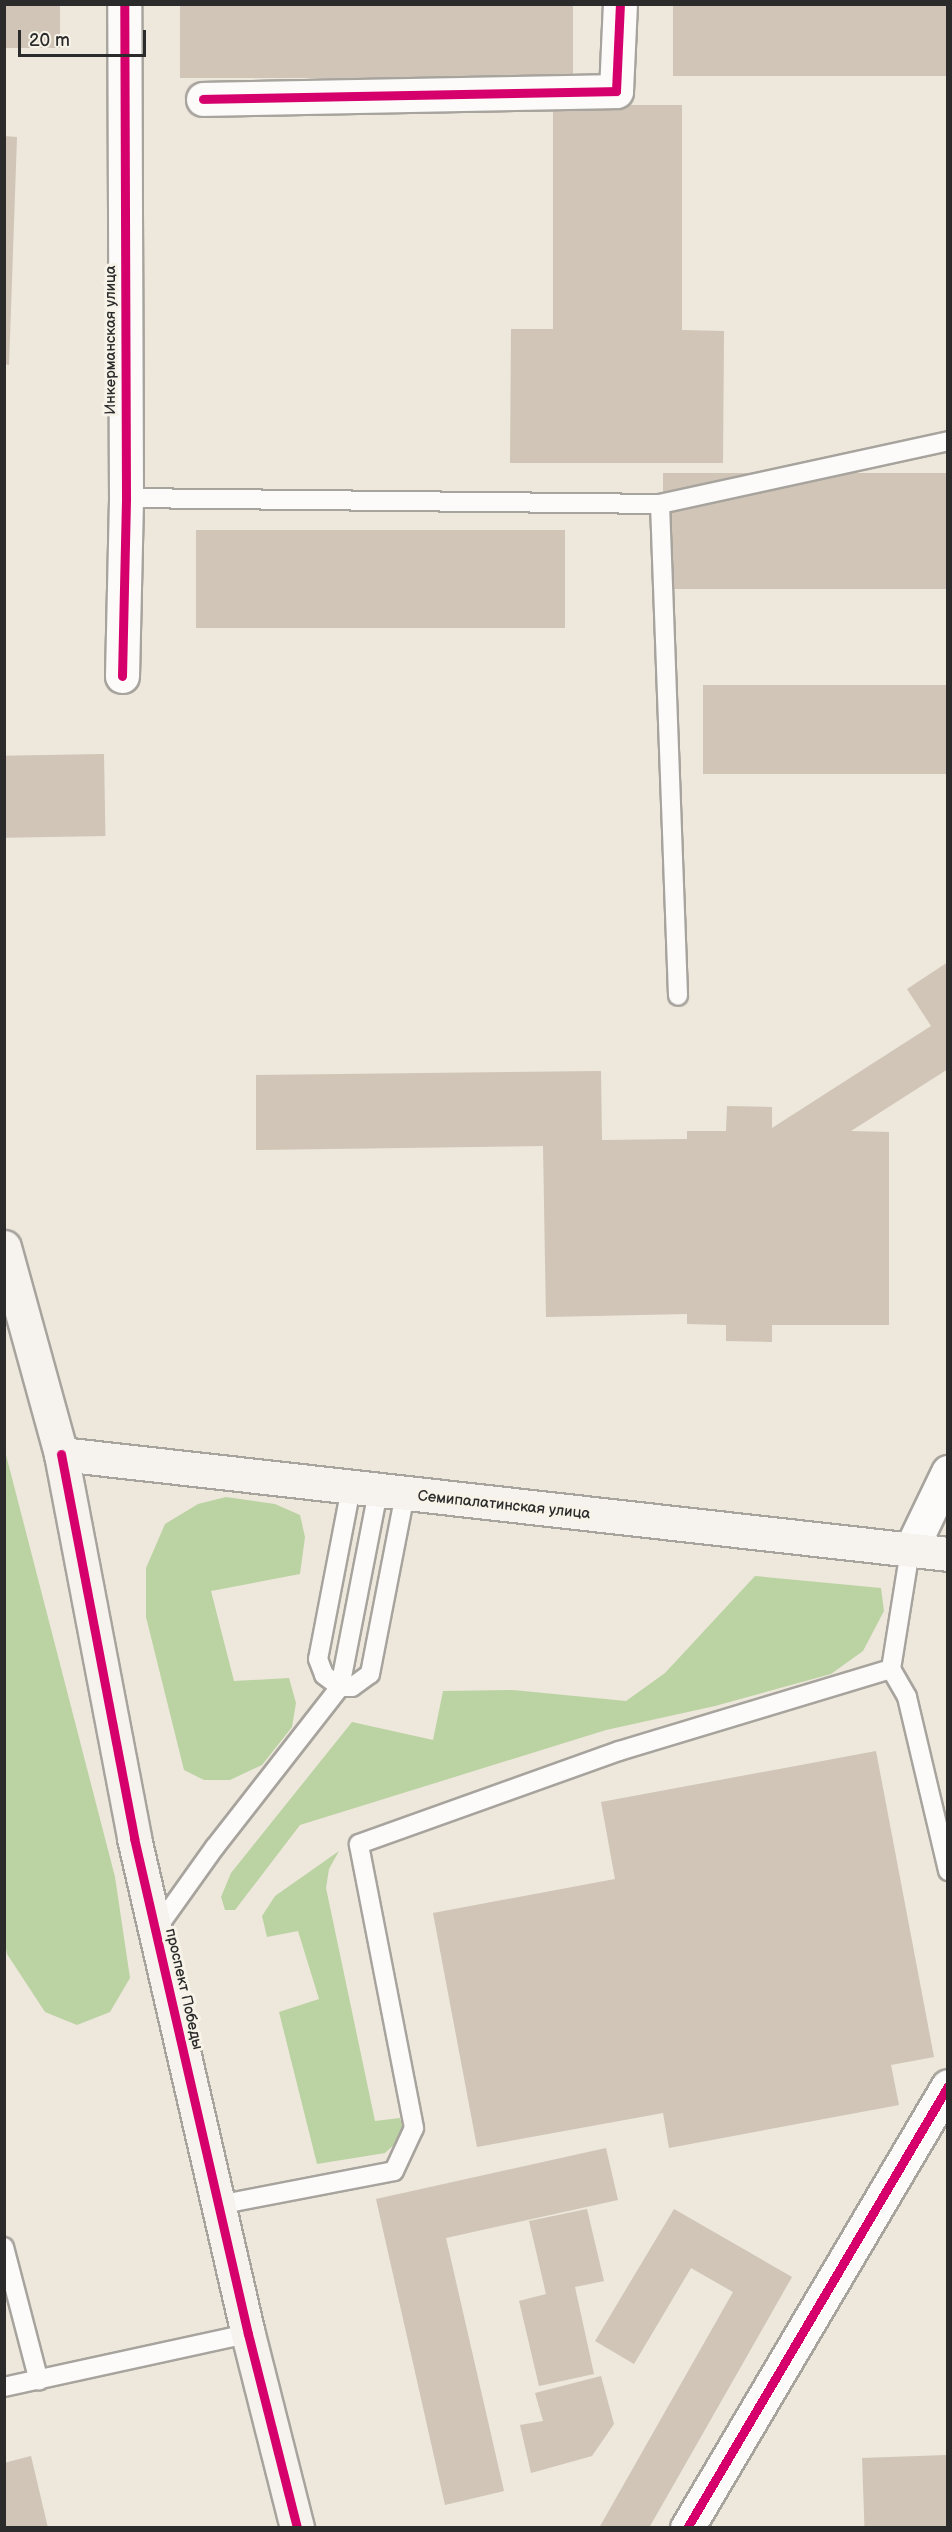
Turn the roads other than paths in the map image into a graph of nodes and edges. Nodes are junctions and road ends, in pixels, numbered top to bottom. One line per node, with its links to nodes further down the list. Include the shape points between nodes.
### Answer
1 (124, 4): 5 (street, Инкерманская улица)
2 (620, 4): 3 (street, via 616,92)
3 (203, 99)
4 (948, 441): 6 (lane)
5 (126, 498): 6 (lane); 7 (street, Инкерманская улица)
6 (660, 504): 8 (lane)
7 (122, 676)
8 (678, 996)
9 (6, 1260): 10 (street, проспект Победы)
10 (61, 1454): 12 (street, Семипалатинская улица); 18 (street, проспект Победы)
11 (948, 1472): 13 (street)
12 (378, 1491): 13 (street, Семипалатинская улица); 16 (lane); 16 (lane, via 318,1659 324,1675); 16 (lane, via 370,1674 352,1687)
13 (910, 1551): 14 (street, Семипалатинская улица); 15 (lane)
14 (948, 1554)
15 (891, 1669): 17 (lane, via 907,1698); 21 (lane, via 610,1754 359,1844 414,2128 394,2171)
16 (340, 1687): 18 (lane)
17 (948, 1871)
18 (155, 1931): 21 (street, проспект Победы)
19 (948, 2086): 20 (street)
20 (939, 2116): 27 (street)
21 (218, 2205): 23 (street, проспект Победы)
22 (4, 2247): 24 (lane)
23 (248, 2334): 24 (lane); 26 (street, проспект Победы)
24 (39, 2380): 25 (lane)
25 (4, 2387)
26 (297, 2528)
27 (687, 2528)

